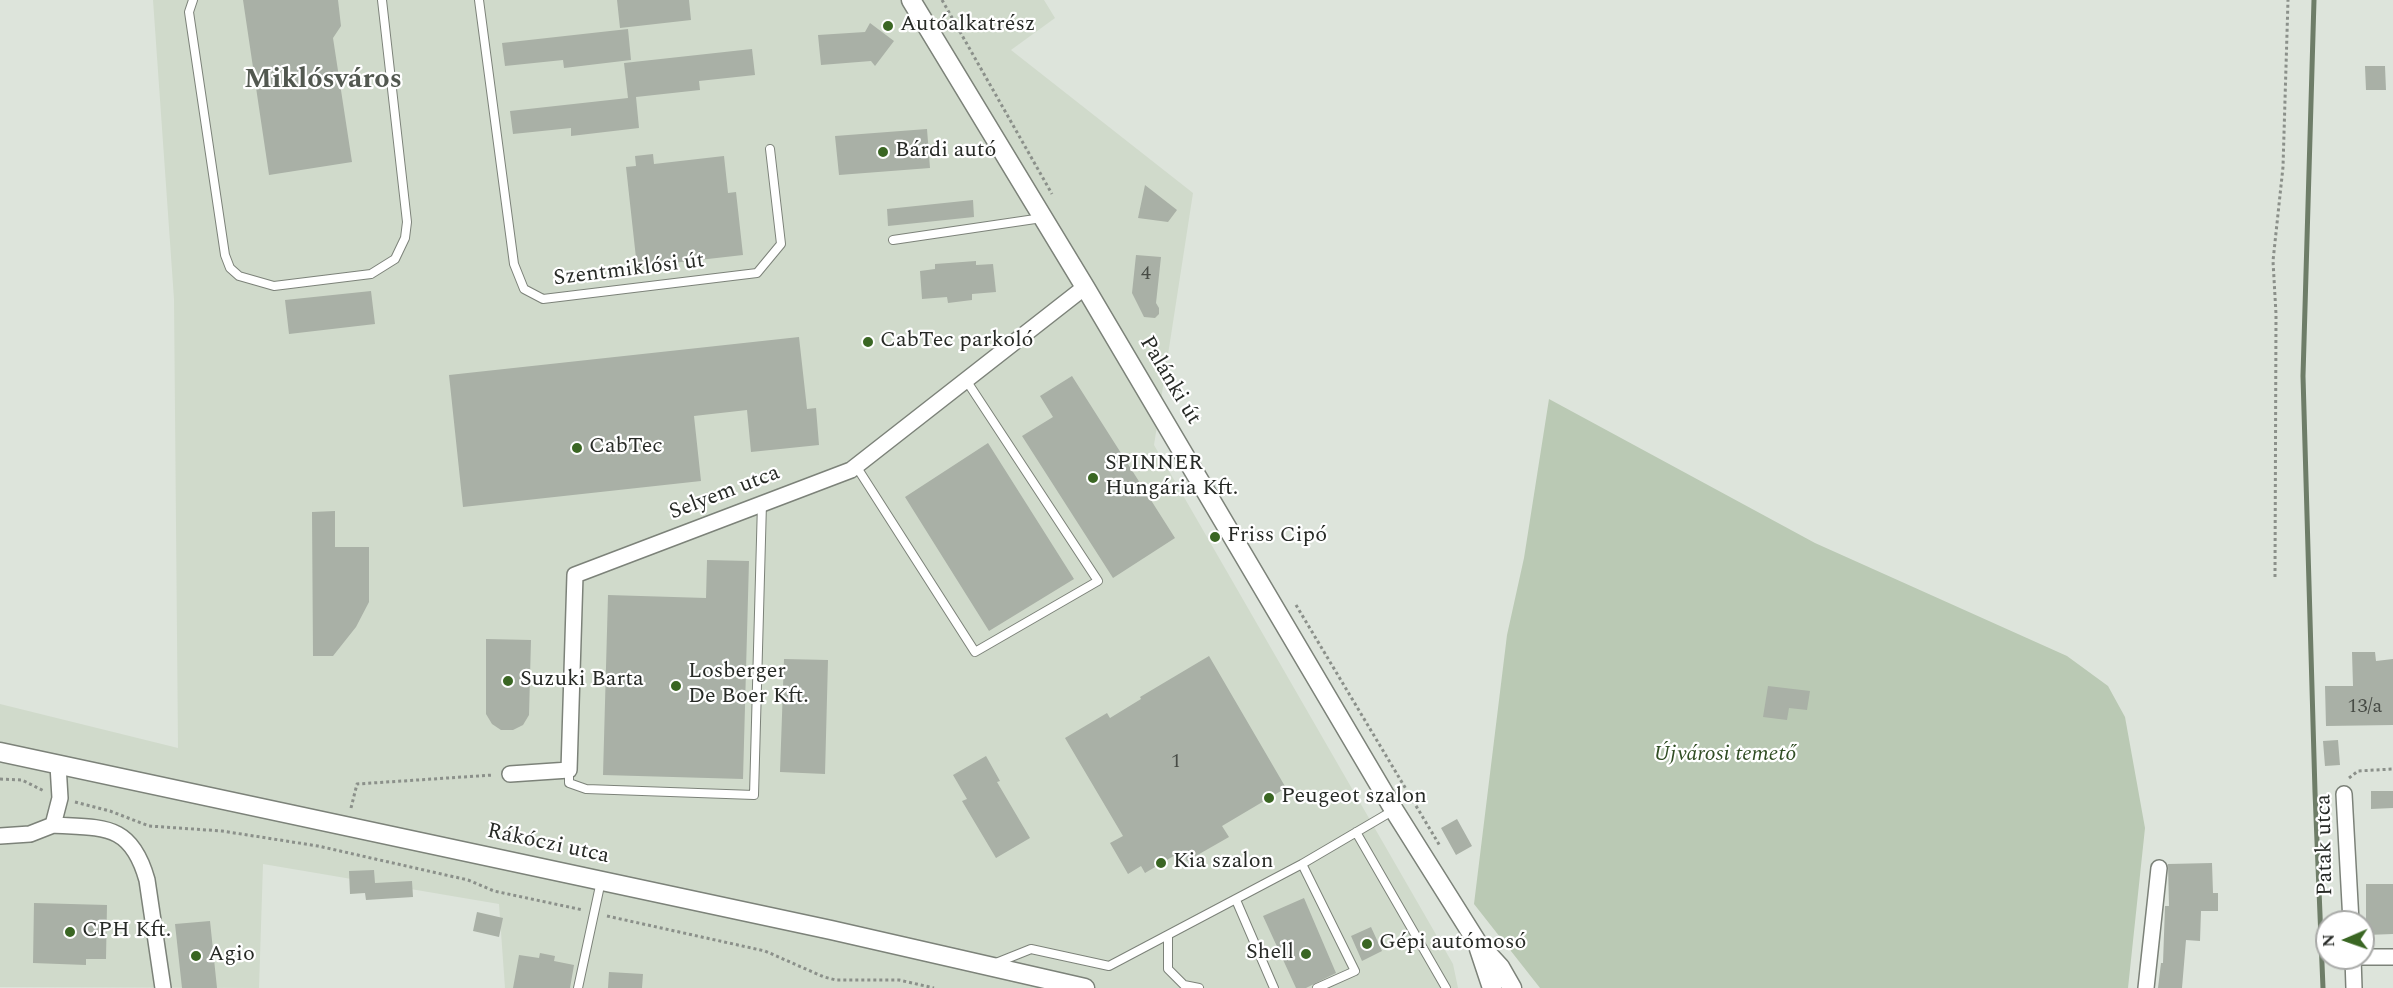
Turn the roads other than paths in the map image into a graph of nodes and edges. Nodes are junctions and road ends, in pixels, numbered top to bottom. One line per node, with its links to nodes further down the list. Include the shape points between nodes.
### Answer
1 (193, 0): 2 (lane, via 189,12 225,255 230,268 239,276 274,286 371,274 395,258 405,238 407,222)
2 (382, 0)
3 (479, 0): 5 (lane, Szentmiklósi út, via 514,264 524,289 543,299 757,273 782,243)
4 (911, 0): 6 (street, Palánki út)
5 (770, 149)
6 (1043, 218): 7 (lane); 8 (street, Palánki út)
7 (893, 240)
8 (1085, 286): 9 (street, Selyem utca); 17 (street, Palánki út)
9 (966, 380): 10 (street, Selyem utca); 10 (lane, via 1098,581 975,652)
10 (855, 466): 11 (street, Selyem utca)
11 (762, 504): 14 (street, Selyem utca, via 575,575); 14 (lane, via 754,795 586,789 568,783)
12 (0, 752): 13 (street, Rákóczi utca)
13 (58, 765): 18 (street, via 60,798); 23 (street, Rákóczi utca)
14 (569, 770): 15 (street)
15 (510, 774)
16 (2344, 794): 25 (street, Patak utca)
17 (1394, 810): 19 (lane); 27 (street, Palánki út)
18 (53, 825): 20 (street, via 30,834); 32 (street, via 117,832 127,840 143,865 147,880)
19 (1356, 832): 21 (lane); 38 (lane)
20 (0, 836)
21 (1302, 864): 24 (lane); 37 (lane, via 1355,971)
22 (2159, 868): 41 (street)
23 (601, 881): 30 (street, Rákóczi utca); 33 (lane)
24 (1236, 900): 26 (lane); 36 (lane)
25 (2350, 910)
26 (1168, 936): 30 (lane, via 1109,966 1031,949); 35 (lane, via 1168,969 1184,985)
27 (1477, 942): 39 (street, Palánki út); 40 (street, Palánki út, via 1500,967)
28 (2375, 957): 29 (street)
29 (2393, 957)
30 (987, 966): 34 (street, Rákóczi utca)
31 (2353, 970): 42 (street)
32 (163, 988)
33 (578, 988)
34 (1085, 988)
35 (1199, 988)
36 (1274, 988)
37 (1317, 988)
38 (1446, 988)
39 (1492, 988)
40 (1512, 988)
41 (2146, 988)
42 (2354, 988)

